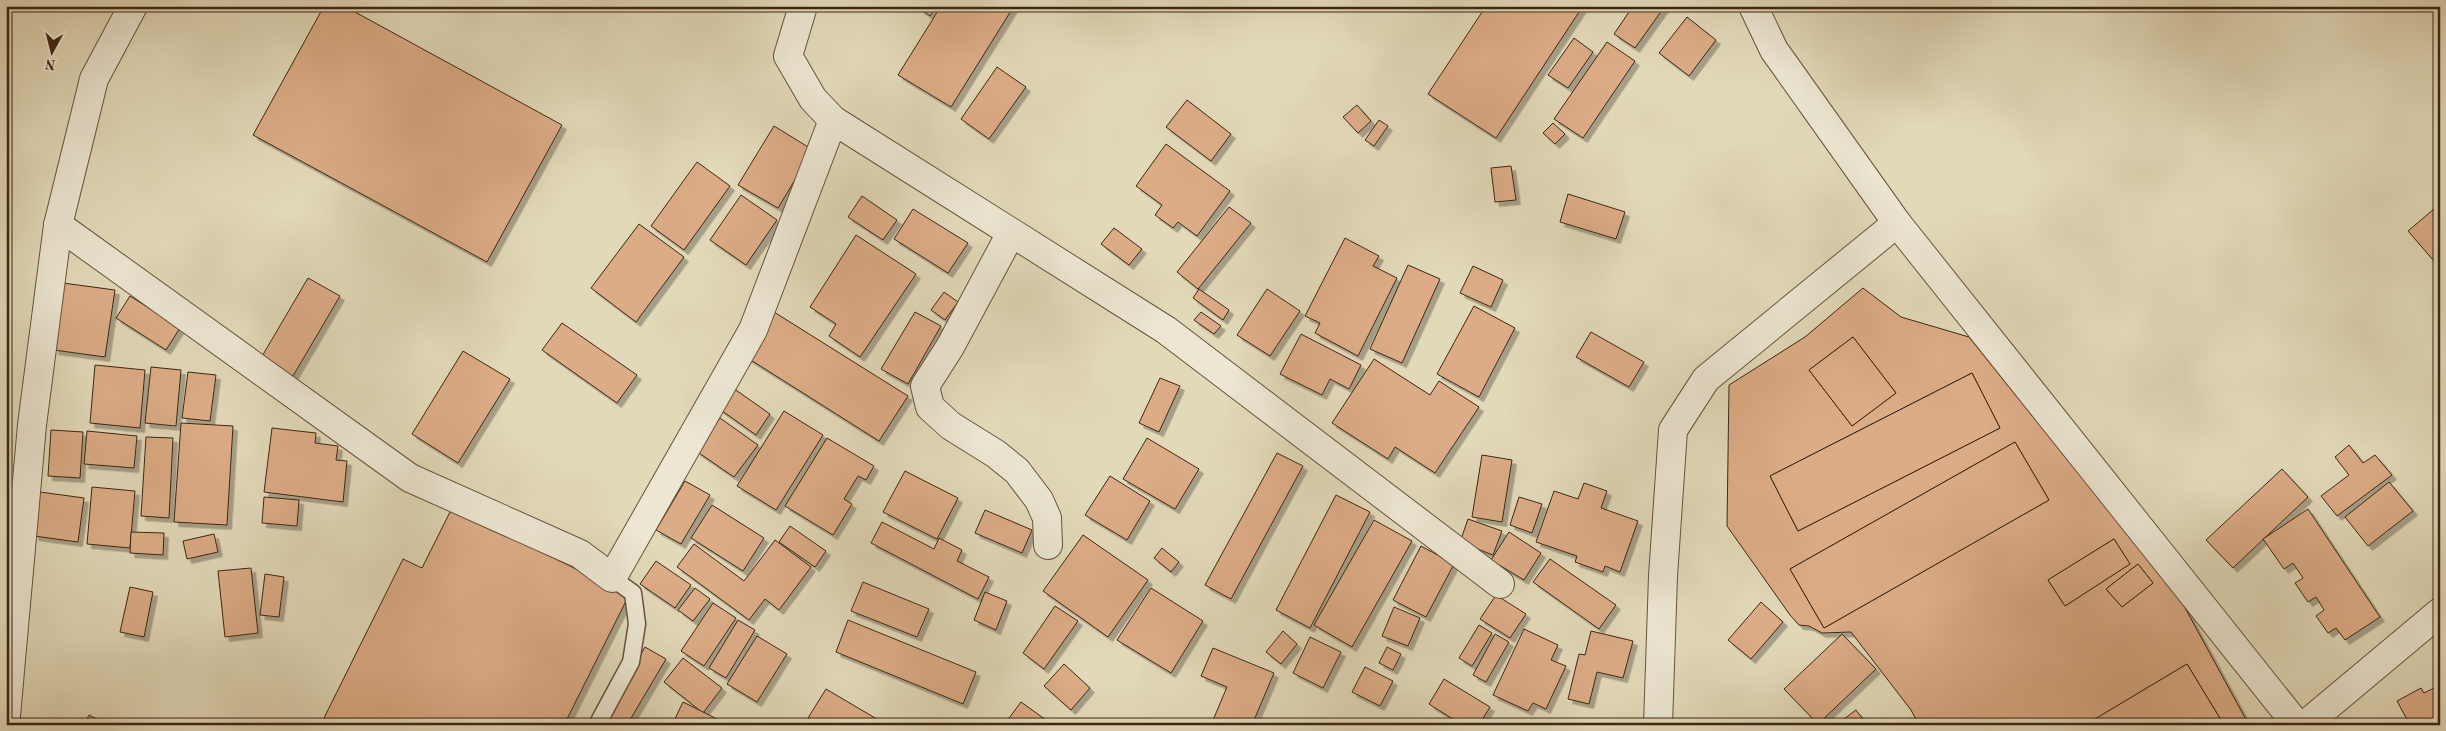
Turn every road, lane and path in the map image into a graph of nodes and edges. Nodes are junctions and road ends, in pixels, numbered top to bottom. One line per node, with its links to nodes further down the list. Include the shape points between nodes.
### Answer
1 (133, 6): 6 (street, via 94,79)
2 (802, 6): 4 (street, via 788,56 813,99)
3 (1753, 6): 5 (street, via 1774,50)
4 (833, 120): 7 (street); 10 (street, via 753,330)
5 (1897, 223): 15 (street, via 1706,379 1673,430 1663,576); 16 (street)
6 (58, 224): 9 (street); 10 (street, via 410,478 580,554)
7 (1011, 232): 8 (street, via 950,347 925,386 930,407 950,426 1018,471 1039,500 1047,518); 11 (street, via 1166,330)
8 (1048, 545)
9 (13, 548): 13 (street)
10 (612, 578): 14 (lane, via 633,593 637,624 631,662)
11 (1500, 584)
12 (2440, 612): 17 (street)
13 (6, 716)
14 (597, 725)
15 (1658, 725)
16 (2296, 725)
17 (2305, 725)

